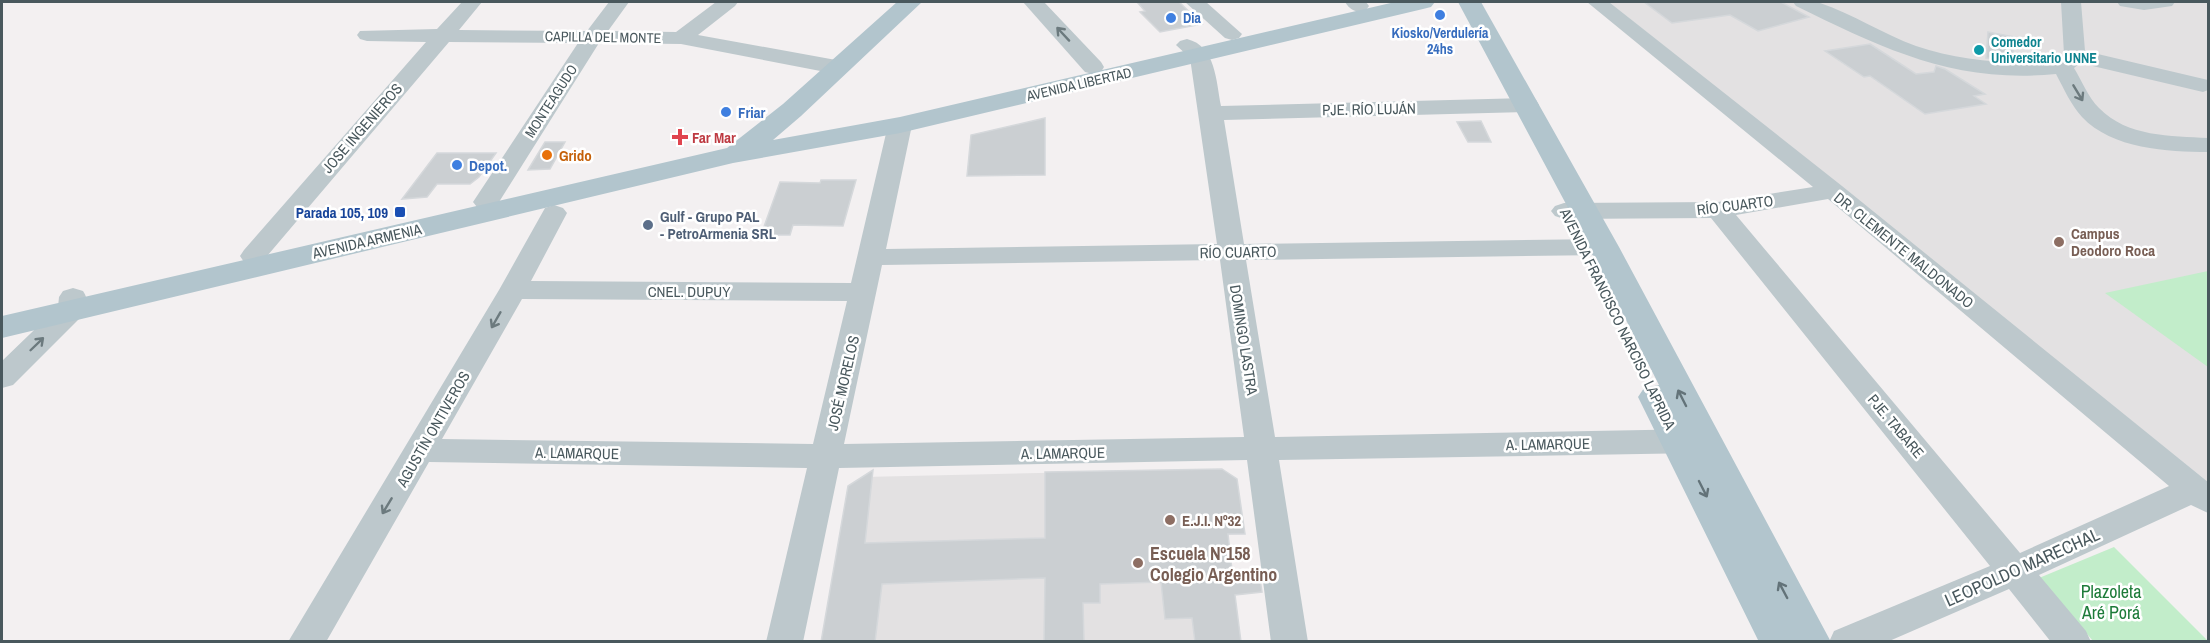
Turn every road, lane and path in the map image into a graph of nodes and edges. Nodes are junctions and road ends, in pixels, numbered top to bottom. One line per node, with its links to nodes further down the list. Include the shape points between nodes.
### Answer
1 (472, 2): 18 (street, JOSE INGENIEROS)
2 (619, 2): 19 (street, MONTEAGUDO)
3 (728, 2): 20 (street)
4 (890, 2): 23 (main road)
5 (910, 2): 23 (main road)
6 (1033, 2): 24 (street, one-way to 6)
7 (1195, 2): 17 (street)
8 (1423, 2): 21 (main road, AVENIDA LIBERTAD)
9 (1462, 2): 26 (main road, AVENIDA FRANCISCO NARCISO LAPRIDA, via 1456,8)
10 (1597, 2): 33 (street, DR. CLEMENTE MALDONADO)
11 (1803, 2): 22 (street, via 1910,51 1938,59 2034,71)
12 (2071, 2): 22 (street)
13 (2127, 2): 14 (street)
14 (2165, 2)
15 (1362, 3): 17 (main road, AVENIDA LIBERTAD)
16 (367, 34): 18 (street, CAPILLA DEL MONTE)
17 (1232, 34): 21 (main road, AVENIDA LIBERTAD)
18 (442, 35): 19 (street, CAPILLA DEL MONTE); 40 (street, JOSE INGENIEROS)
19 (592, 38): 20 (street, CAPILLA DEL MONTE); 34 (street, MONTEAGUDO)
20 (681, 38): 23 (street, CAPILLA DEL MONTE)
21 (1194, 50): 24 (main road, AVENIDA LIBERTAD); 28 (street, DOMINGO LASTRA); 29 (main road, AVENIDA LIBERTAD)
22 (2069, 61): 25 (street); 31 (street, one-way to 31, via 2090,113 2110,128 2146,139)
23 (827, 66): 27 (main road); 32 (main road)
24 (1094, 67): 30 (main road, AVENIDA LIBERTAD)
25 (2204, 85)
26 (1519, 105): 28 (street, PJE. RÍO LUJÁN); 36 (main road, AVENIDA FRANCISCO NARCISO LAPRIDA)
27 (792, 110): 30 (main road, via 804,122); 32 (main road)
28 (1211, 113): 39 (street, DOMINGO LASTRA)
29 (900, 125): 32 (main road, AVENIDA LIBERTAD); 41 (street, JOSÉ MORELOS)
30 (833, 126): 32 (main road, AVENIDA LIBERTAD)
31 (2208, 145)
32 (735, 149): 34 (main road, AVENIDA ARMENIA); 37 (main road, via 696,181)
33 (1833, 191): 35 (street, RÍO CUARTO); 52 (street, DR. CLEMENTE MALDONADO)
34 (485, 207): 37 (main road); 40 (main road, AVENIDA ARMENIA); 44 (main road, AVENIDA ARMENIA)
35 (1718, 210): 36 (street, RÍO CUARTO); 53 (street, PJE. TABARE)
36 (1575, 212): 38 (main road, AVENIDA FRANCISCO NARCISO LAPRIDA)
37 (554, 213): 42 (street, AGUSTÍN ONTIVEROS)
38 (1592, 247): 39 (street, RÍO CUARTO); 48 (main road, AVENIDA FRANCISCO NARCISO LAPRIDA)
39 (1230, 252): 41 (street, RÍO CUARTO); 50 (street, DOMINGO LASTRA)
40 (253, 256): 44 (main road, AVENIDA ARMENIA)
41 (872, 256): 43 (street, JOSÉ MORELOS)
42 (513, 290): 43 (street, CNEL. DUPUY); 49 (street, AGUSTÍN ONTIVEROS, one-way to 49)
43 (864, 292): 51 (street, JOSÉ MORELOS)
44 (73, 303): 45 (main road, AVENIDA ARMENIA); 46 (main road, AVENIDA ARMENIA); 47 (street, one-way to 44)
45 (2, 313)
46 (2, 327)
47 (2, 378)
48 (1691, 441): 50 (street, A. LAMARQUE); 57 (main road, AVENIDA FRANCISCO NARCISO LAPRIDA, one-way to 57); 58 (main road, AVENIDA FRANCISCO NARCISO LAPRIDA, one-way to 48)
49 (421, 450): 51 (street, A. LAMARQUE); 54 (street, AGUSTÍN ONTIVEROS, one-way to 54)
50 (1262, 450): 51 (street, A. LAMARQUE); 56 (street, DOMINGO LASTRA)
51 (826, 456): 55 (street, JOSÉ MORELOS)
52 (2202, 494): 53 (street, LEOPOLDO MARECHAL)
53 (2016, 571): 59 (street, LEOPOLDO MARECHAL); 60 (street, PJE. TABARE)
54 (306, 642)
55 (784, 642)
56 (1290, 642)
57 (1781, 642)
58 (1810, 642)
59 (1847, 642)
60 (2073, 642)

